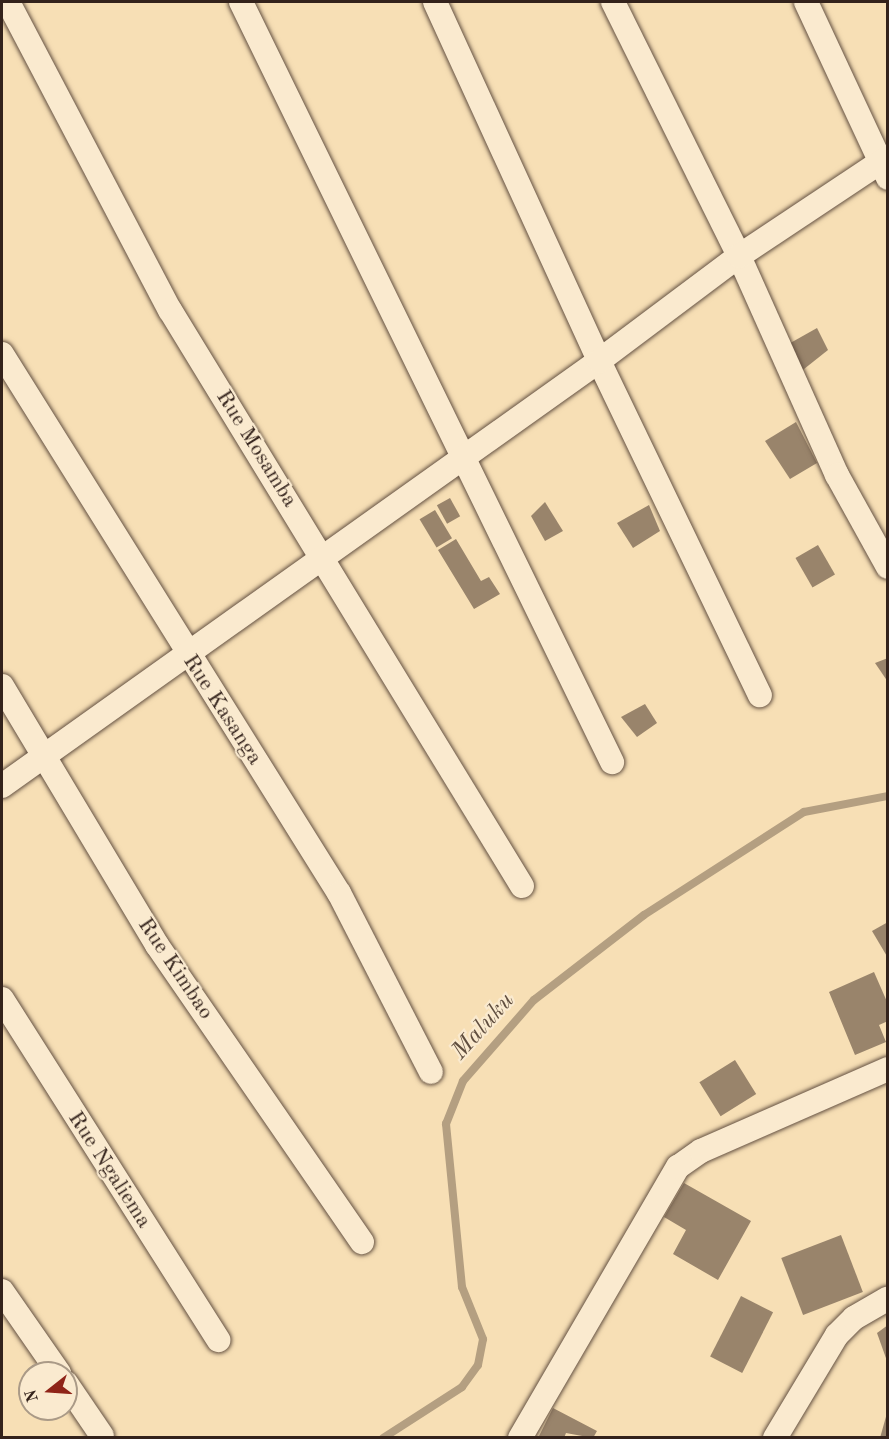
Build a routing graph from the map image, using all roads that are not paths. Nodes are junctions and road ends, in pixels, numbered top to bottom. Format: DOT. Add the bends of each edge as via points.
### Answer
graph roads {
  1 [pos="8,2"];
  2 [pos="242,2"];
  3 [pos="435,2"];
  4 [pos="613,2"];
  5 [pos="806,2"];
  6 [pos="885,166"];
  7 [pos="739,256"];
  8 [pos="2,354"];
  9 [pos="599,361"];
  10 [pos="466,457"];
  11 [pos="324,558"];
  12 [pos="888,567"];
  13 [pos="186,655"];
  14 [pos="2,686"];
  15 [pos="760,695"];
  16 [pos="45,756"];
  17 [pos="612,762"];
  18 [pos="2,786"];
  19 [pos="522,886"];
  20 [pos="2,999"];
  21 [pos="888,1069"];
  22 [pos="431,1072"];
  23 [pos="362,1242"];
  24 [pos="2,1291"];
  25 [pos="888,1298"];
  26 [pos="218,1340"];
  27 [pos="51,1361"];
  28 [pos="78,1401"];
  29 [pos="102,1436"];
  30 [pos="520,1437"];
  31 [pos="775,1437"];
  1 -- 11 [label="street, Rue Mosamba" via="170,310"];
  2 -- 10 [label="street"];
  3 -- 9 [label="street"];
  4 -- 7 [label="street"];
  5 -- 6 [label="street"];
  6 -- 7 [label="street"];
  7 -- 9 [label="street"];
  7 -- 12 [label="street" via="837,475"];
  8 -- 13 [label="street, Rue Kasanga"];
  9 -- 10 [label="street"];
  9 -- 15 [label="street"];
  10 -- 11 [label="street"];
  10 -- 17 [label="street"];
  11 -- 13 [label="street"];
  11 -- 19 [label="street, Rue Mosamba"];
  13 -- 16 [label="street"];
  13 -- 22 [label="street, Rue Kasanga" via="339,893"];
  14 -- 16 [label="street, Rue Kimbao"];
  16 -- 18 [label="street"];
  16 -- 23 [label="street, Rue Kimbao" via="157,945"];
  20 -- 26 [label="street, Rue Ngaliema"];
  21 -- 30 [label="street" via="702,1151 678,1167"];
  24 -- 27 [label="street"];
  25 -- 31 [label="street" via="854,1318 837,1335"];
  28 -- 29 [label="street"];
}
